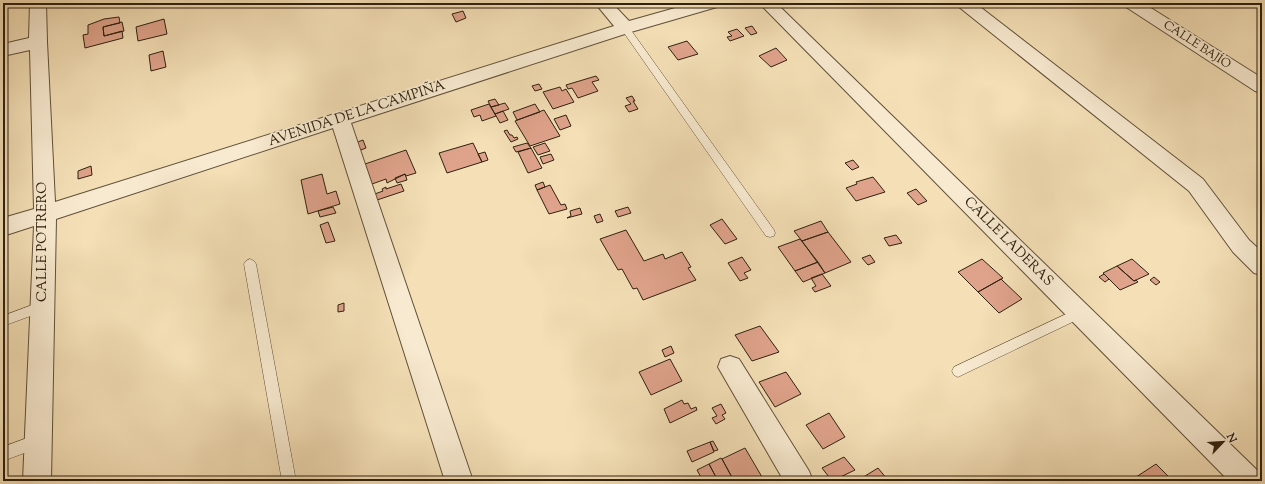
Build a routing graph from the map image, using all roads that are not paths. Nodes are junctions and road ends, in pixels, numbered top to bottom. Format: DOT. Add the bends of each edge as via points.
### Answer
graph roads {
  1 [pos="38,3"];
  2 [pos="603,3"];
  3 [pos="711,3"];
  4 [pos="767,3"];
  5 [pos="965,3"];
  6 [pos="1132,3"];
  7 [pos="625,28"];
  8 [pos="38,42"];
  9 [pos="3,50"];
  10 [pos="1262,87"];
  11 [pos="340,119"];
  12 [pos="45,214"];
  13 [pos="3,227"];
  14 [pos="770,233"];
  15 [pos="250,264"];
  16 [pos="1262,266"];
  17 [pos="42,306"];
  18 [pos="1079,313"];
  19 [pos="3,321"];
  20 [pos="730,367"];
  21 [pos="958,371"];
  22 [pos="38,440"];
  23 [pos="3,454"];
  24 [pos="37,481"];
  25 [pos="289,481"];
  26 [pos="459,481"];
  27 [pos="799,481"];
  28 [pos="1248,481"];
  1 -- 8 [label="street, CALLE POTRERO"];
  2 -- 7 [label="street"];
  3 -- 7 [label="street, AVENIDA DE LA CAMPIÑA"];
  4 -- 18 [label="street, CALLE LADERAS"];
  5 -- 16 [label="street" via="1196,185 1241,246"];
  6 -- 10 [label="street, CALLE BAJÍO"];
  7 -- 11 [label="street, AVENIDA DE LA CAMPIÑA"];
  7 -- 14 [label="lane"];
  8 -- 9 [label="street"];
  8 -- 12 [label="street, CALLE POTRERO"];
  11 -- 12 [label="street, AVENIDA DE LA CAMPIÑA"];
  11 -- 26 [label="street"];
  12 -- 13 [label="street, AVENIDA DE LA CAMPIÑA"];
  12 -- 17 [label="street, CALLE POTRERO"];
  15 -- 25 [label="lane"];
  17 -- 19 [label="lane"];
  17 -- 22 [label="street, CALLE POTRERO"];
  18 -- 21 [label="lane"];
  18 -- 28 [label="street, CALLE LADERAS"];
  20 -- 27 [label="street"];
  22 -- 23 [label="lane"];
  22 -- 24 [label="street, CALLE POTRERO"];
}
